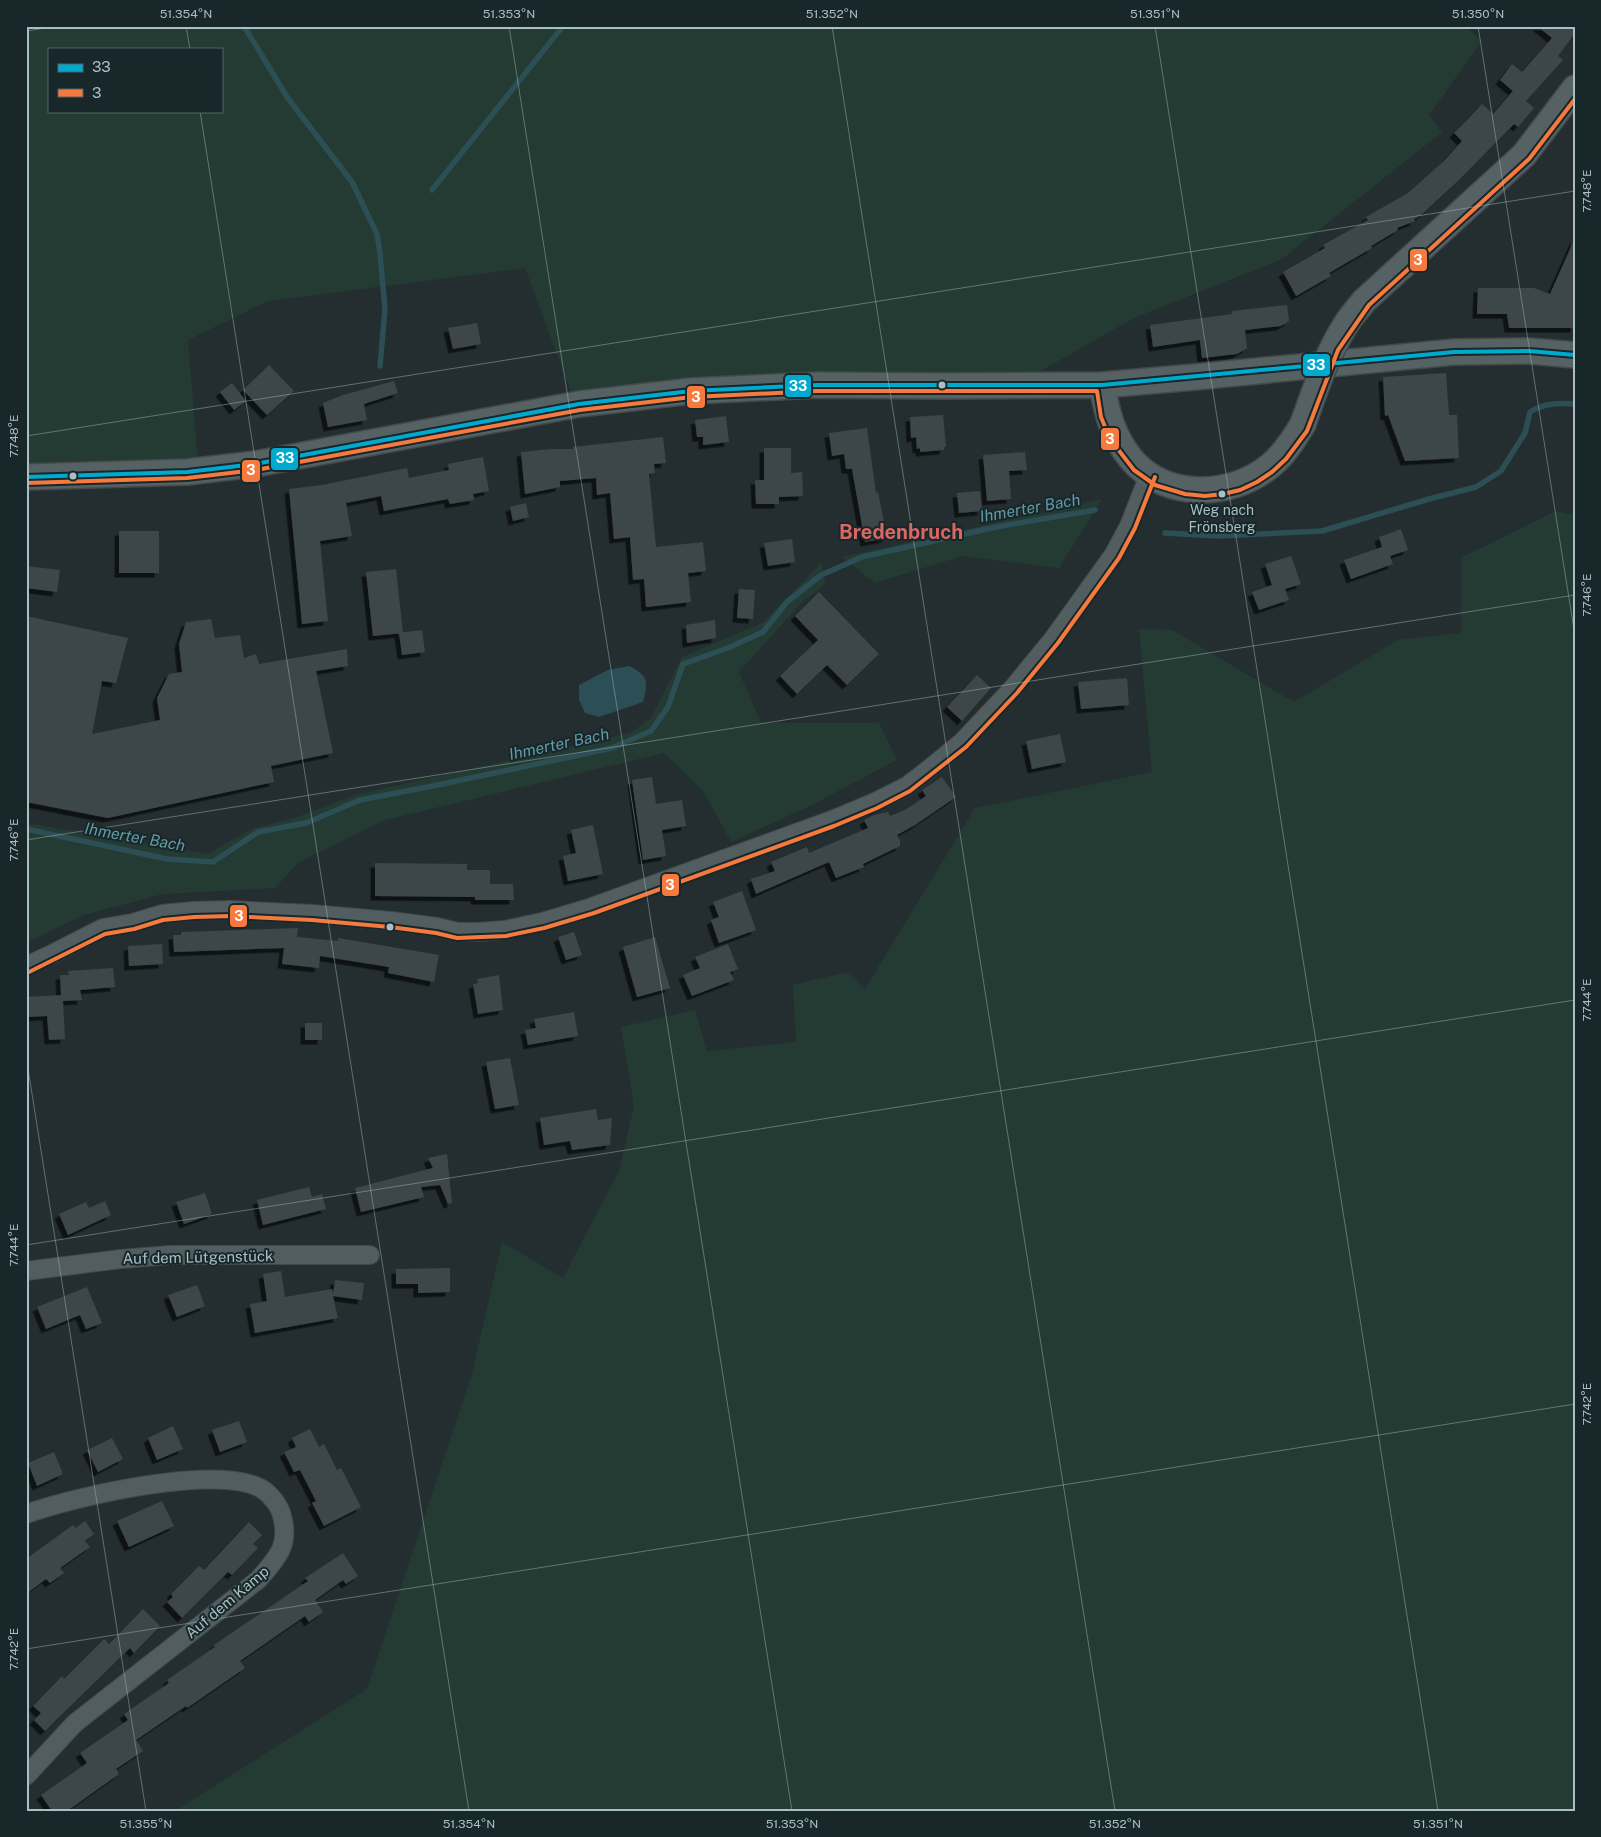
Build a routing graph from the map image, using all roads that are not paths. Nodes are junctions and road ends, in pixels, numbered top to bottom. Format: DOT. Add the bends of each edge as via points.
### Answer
graph roads {
  1 [pos="1575,88"];
  2 [pos="1575,355"];
  3 [pos="1102,385"];
  4 [pos="1149,475"];
  5 [pos="26,477"];
  6 [pos="26,966"];
  7 [pos="370,1254"];
  8 [pos="26,1271"];
  9 [pos="26,1514"];
  10 [pos="26,1776"];
  1 -- 4 [label="main road, bridge" via="1524,155 1364,301 1345,325 1330,353 1303,424 1271,466 1238,485 1198,491 1165,484"];
  2 -- 3 [label="main road" via="1454,352"];
  3 -- 4 [label="main road" via="1108,417 1119,441"];
  3 -- 5 [label="main road" via="817,385 691,390 579,404 255,464 187,472"];
  4 -- 6 [label="street" via="1114,554 1053,639 1012,689 962,742 907,786 875,802 592,907 505,930 458,932 391,921 312,914 194,911 162,914 104,928"];
  7 -- 8 [label="street, Auf dem Lütgenstück" via="170,1255"];
  9 -- 10 [label="street, Auf dem Kamp" via="64,1502 129,1489 193,1479 217,1479 262,1489 281,1511 285,1539 282,1550 259,1580 75,1723"];
}
